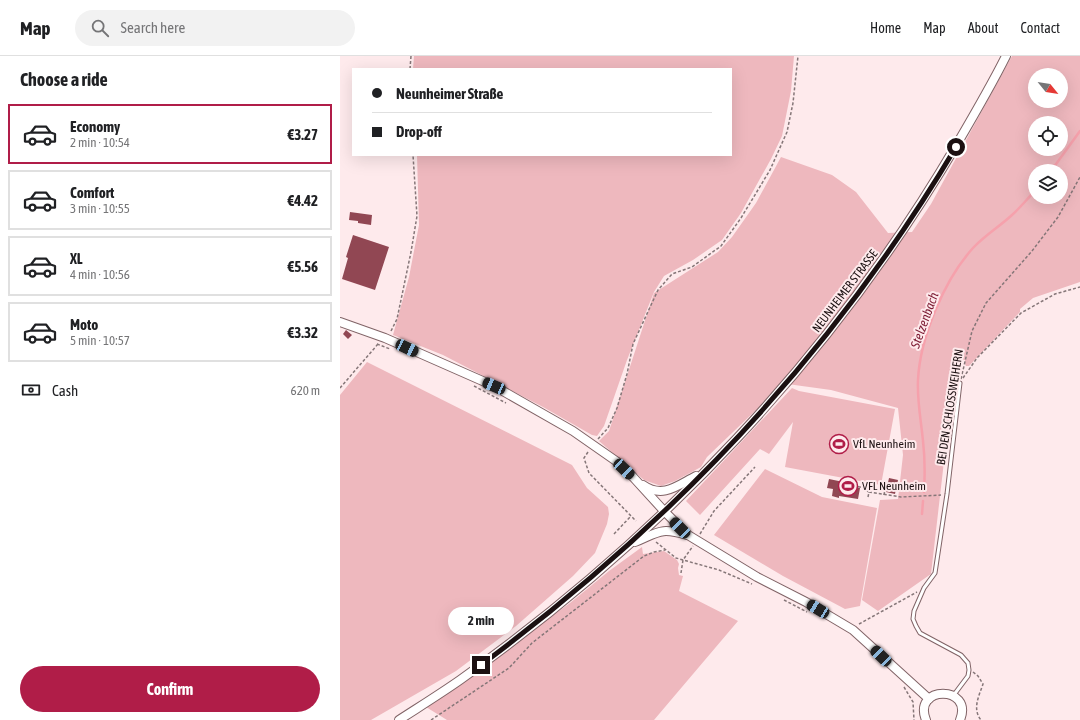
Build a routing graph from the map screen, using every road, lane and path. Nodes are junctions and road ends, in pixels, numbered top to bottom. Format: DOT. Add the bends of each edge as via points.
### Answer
graph roads {
  1 [pos="411,56"];
  2 [pos="798,56"];
  3 [pos="1006,56"];
  4 [pos="410,68"];
  5 [pos="413,156"];
  6 [pos="1080,177"];
  7 [pos="1080,287"];
  8 [pos="340,322"];
  9 [pos="385,338"];
  10 [pos="390,349"];
  11 [pos="960,383"];
  12 [pos="471,385"];
  13 [pos="340,388"];
  14 [pos="510,404"];
  15 [pos="594,444"];
  16 [pos="584,448"];
  17 [pos="755,467"];
  18 [pos="704,472"];
  19 [pos="633,477"];
  20 [pos="888,483"];
  21 [pos="853,486"];
  22 [pos="869,492"];
  23 [pos="947,494"];
  24 [pos="884,495"];
  25 [pos="868,497"];
  26 [pos="664,512"];
  27 [pos="631,516"];
  28 [pos="636,521"];
  29 [pos="614,534"];
  30 [pos="688,535"];
  31 [pos="654,541"];
  32 [pos="696,541"];
  33 [pos="629,544"];
  34 [pos="665,550"];
  35 [pos="683,560"];
  36 [pos="681,573"];
  37 [pos="752,584"];
  38 [pos="924,588"];
  39 [pos="778,597"];
  40 [pos="812,615"];
  41 [pos="853,630"];
  42 [pos="969,670"];
  43 [pos="954,696"];
  44 [pos="929,699"];
  45 [pos="913,710"];
  46 [pos="399,720"];
  47 [pos="431,720"];
  48 [pos="914,720"];
  49 [pos="926,720"];
  50 [pos="960,720"];
  51 [pos="981,720"];
  1 -- 4 [label="path"];
  2 -- 15 [label="path" via="787,132 770,170 721,246 692,268 672,274 658,290 633,344 627,374 608,428"];
  3 -- 18 [label="street, NEUNHEIMER STRASSE" via="924,199 854,300 761,413"];
  5 -- 9 [label="path" via="417,216 397,319"];
  6 -- 11 [label="path, BEI DEN SCHLOSSWEIHERN" via="1058,217 1041,240 986,303 972,331"];
  7 -- 11 [label="path" via="1056,294 1021,314 977,358"];
  8 -- 9 [label="street"];
  9 -- 15 [label="street" via="494,386 574,430"];
  10 -- 13 [label="path" via="377,344"];
  11 -- 23 [label="lane, BEI DEN SCHLOSSWEIHERN"];
  12 -- 14 [label="path"];
  15 -- 19 [label="street"];
  16 -- 27 [label="path" via="589,451 584,458 589,473"];
  17 -- 32 [label="path" via="714,511"];
  18 -- 19 [label="street" via="668,490 650,489"];
  18 -- 26 [label="street, NEUNHEIMER STRASSE"];
  19 -- 26 [label="street"];
  20 -- 24 [label="path"];
  21 -- 22 [label="path"];
  22 -- 24 [label="path"];
  22 -- 25 [label="path"];
  23 -- 24 [label="path" via="901,497"];
  23 -- 38 [label="lane, BEI DEN SCHLOSSWEIHERN" via="935,573"];
  26 -- 30 [label="street"];
  26 -- 33 [label="street, NEUNHEIMER STRASSE"];
  27 -- 28 [label="path"];
  27 -- 29 [label="path"];
  30 -- 32 [label="street"];
  30 -- 33 [label="street" via="672,530 658,531"];
  31 -- 34 [label="path"];
  32 -- 35 [label="path"];
  32 -- 41 [label="street"];
  33 -- 46 [label="street" via="504,648 458,682"];
  34 -- 35 [label="path"];
  34 -- 47 [label="path" via="644,556 532,643 509,668"];
  35 -- 36 [label="path"];
  35 -- 37 [label="path" via="719,570"];
  38 -- 41 [label="path" via="857,624"];
  38 -- 42 [label="lane, BEI DEN SCHLOSSWEIHERN" via="914,611 913,619 916,626 920,633 961,655 968,663"];
  39 -- 40 [label="path"];
  41 -- 44 [label="street"];
  42 -- 43 [label="lane" via="968,676"];
  42 -- 51 [label="path" via="978,676 983,684 976,710"];
  43 -- 44 [label="street" via="941,693"];
  43 -- 50 [label="street" via="961,706"];
  44 -- 49 [label="street" via="924,708"];
  45 -- 48 [label="path"];
}
